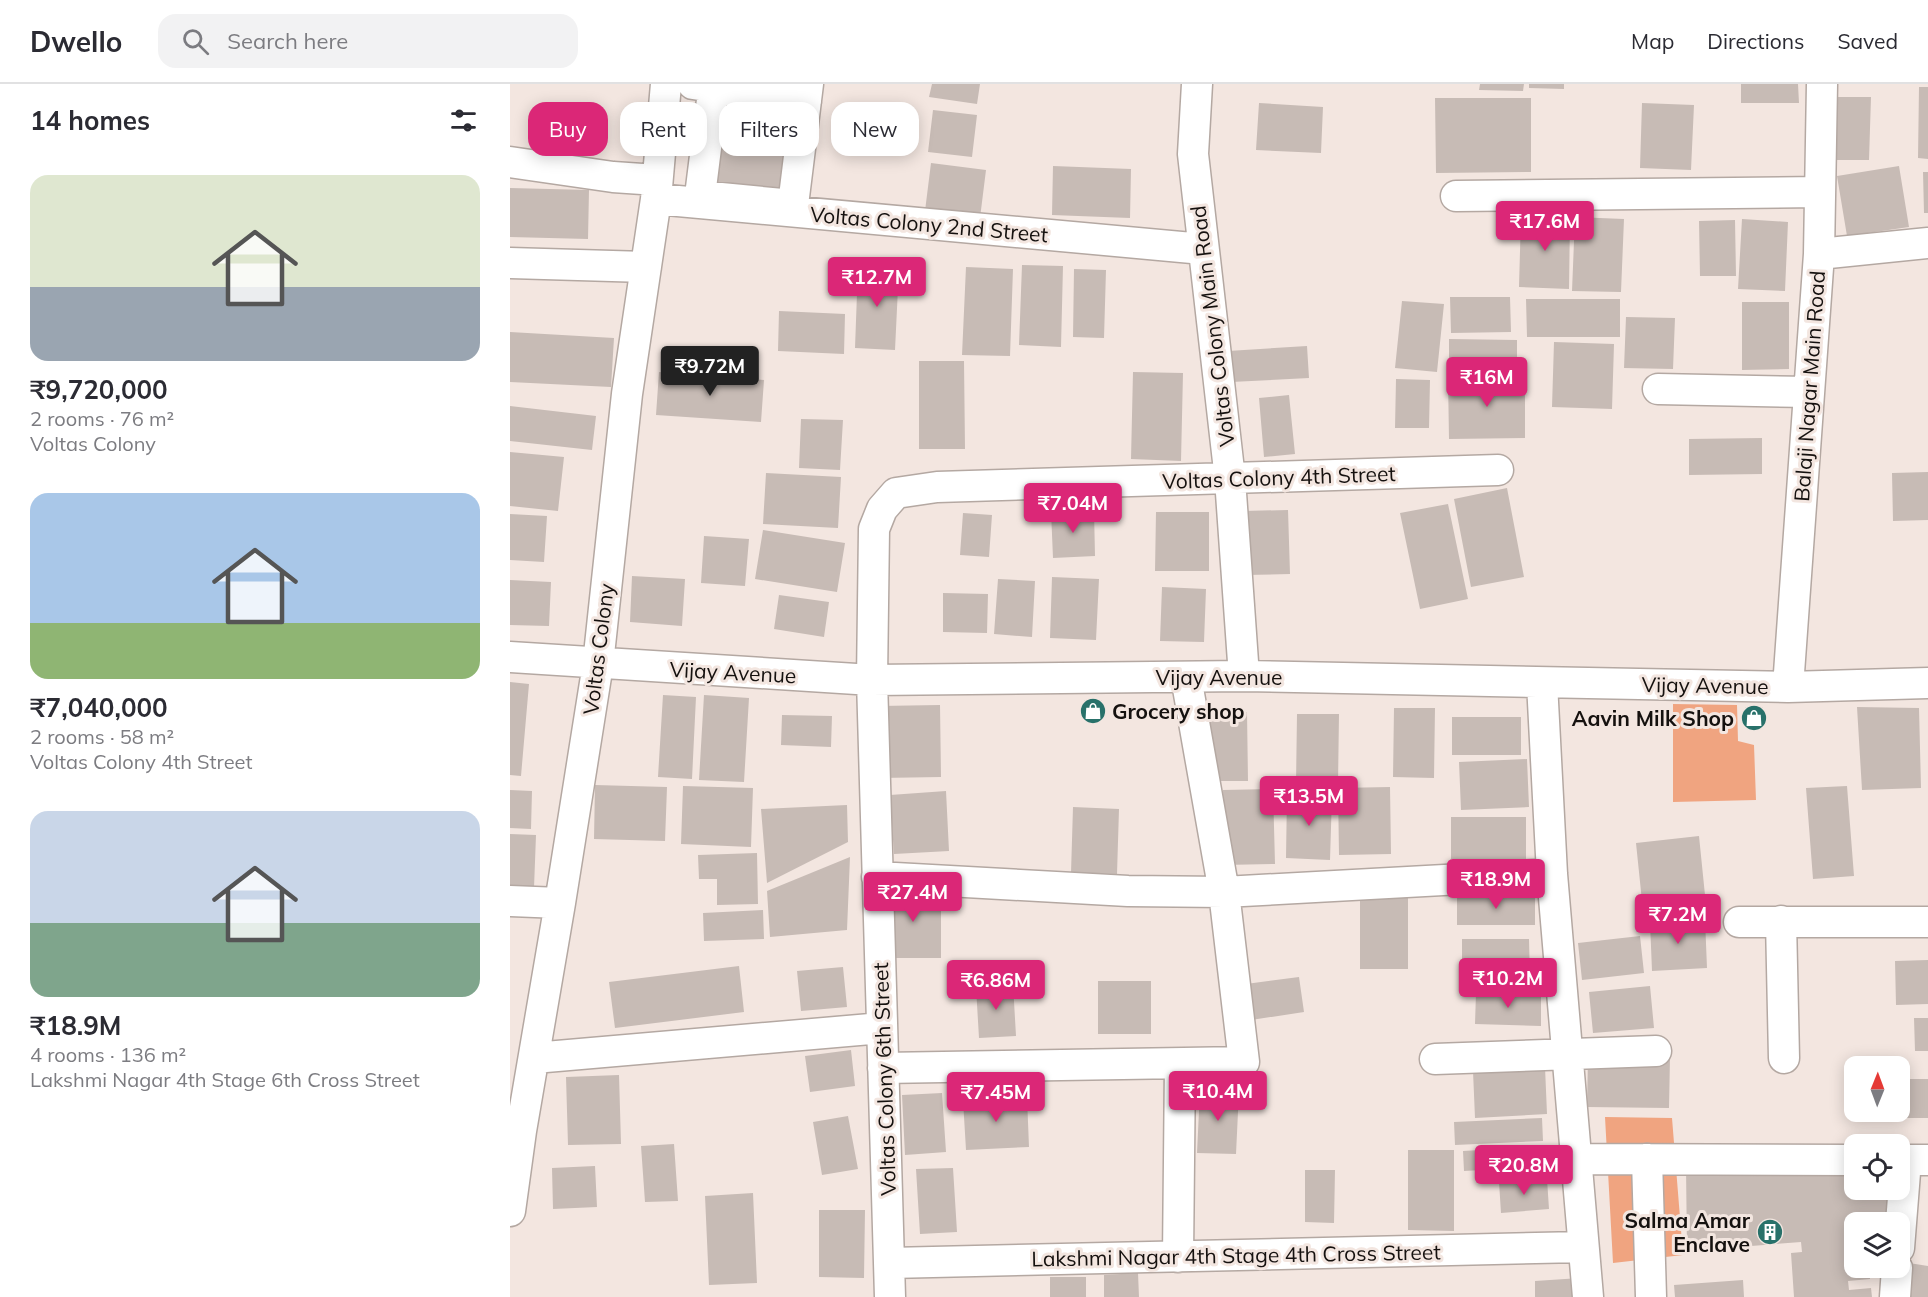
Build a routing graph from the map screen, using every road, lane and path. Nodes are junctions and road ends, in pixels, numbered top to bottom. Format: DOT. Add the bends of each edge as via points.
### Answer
graph roads {
  1 [pos="666,84"];
  2 [pos="1197,84"];
  3 [pos="1822,84"];
  4 [pos="707,85"];
  5 [pos="807,92"];
  6 [pos="510,162"];
  7 [pos="656,190"];
  8 [pos="1820,192"];
  9 [pos="1456,196"];
  10 [pos="1928,243"];
  11 [pos="1203,249"];
  12 [pos="1819,254"];
  13 [pos="510,262"];
  14 [pos="646,267"];
  15 [pos="1659,389"];
  16 [pos="1809,392"];
  17 [pos="1498,470"];
  18 [pos="1230,479"];
  19 [pos="510,657"];
  20 [pos="598,664"];
  21 [pos="1244,676"];
  22 [pos="1186,677"];
  23 [pos="872,680"];
  24 [pos="1542,683"];
  25 [pos="1928,683"];
  26 [pos="1788,687"];
  27 [pos="1552,874"];
  28 [pos="877,877"];
  29 [pos="1224,892"];
  30 [pos="510,901"];
  31 [pos="560,903"];
  32 [pos="1782,921"];
  33 [pos="1739,922"];
  34 [pos="1928,922"];
  35 [pos="882,1028"];
  36 [pos="1656,1051"];
  37 [pos="1567,1054"];
  38 [pos="534,1058"];
  39 [pos="1784,1058"];
  40 [pos="1435,1059"];
  41 [pos="1180,1064"];
  42 [pos="883,1068"];
  43 [pos="515,1131"];
  44 [pos="1575,1159"];
  45 [pos="1647,1159"];
  46 [pos="1844,1160"];
  47 [pos="1911,1160"];
  48 [pos="510,1211"];
  49 [pos="1904,1212"];
  50 [pos="1582,1247"];
  51 [pos="1178,1257"];
  52 [pos="890,1263"];
  53 [pos="1897,1278"];
  54 [pos="890,1297"];
  55 [pos="1588,1297"];
  56 [pos="1651,1297"];
  57 [pos="1895,1297"];
  1 -- 7 [label="street, Voltas Colony"];
  2 -- 11 [label="street, Voltas Colony Main Road" via="1192,154"];
  3 -- 8 [label="street, Balaji Nagar Main Road"];
  4 -- 5 [label="street"];
  4 -- 5 [label="street" via="699,196 793,205"];
  6 -- 7 [label="street, Voltas Colony 2nd Street" via="613,177"];
  7 -- 11 [label="street, Voltas Colony 2nd Street"];
  7 -- 14 [label="street, Voltas Colony"];
  8 -- 9 [label="street"];
  8 -- 12 [label="street, Balaji Nagar Main Road"];
  10 -- 12 [label="street"];
  11 -- 18 [label="street, Voltas Colony Main Road"];
  12 -- 16 [label="street, Balaji Nagar Main Road"];
  13 -- 14 [label="street"];
  14 -- 20 [label="street, Voltas Colony" via="627,394"];
  15 -- 16 [label="street"];
  16 -- 26 [label="street, Balaji Nagar Main Road"];
  17 -- 18 [label="street, Voltas Colony 4th Street"];
  18 -- 21 [label="street, Voltas Colony Main Road"];
  18 -- 23 [label="street, Voltas Colony 4th Street" via="937,487 896,493 882,509 874,529"];
  19 -- 20 [label="street, Vijay Avenue"];
  20 -- 23 [label="street, Vijay Avenue"];
  20 -- 31 [label="street, Voltas Colony"];
  21 -- 22 [label="street, Vijay Avenue"];
  21 -- 24 [label="street, Vijay Avenue"];
  22 -- 23 [label="street, Vijay Avenue"];
  22 -- 29 [label="street"];
  23 -- 28 [label="street, Voltas Colony 6th Street"];
  24 -- 26 [label="street, Vijay Avenue"];
  24 -- 27 [label="street"];
  25 -- 26 [label="street, Vijay Avenue"];
  27 -- 29 [label="street"];
  27 -- 37 [label="street"];
  28 -- 29 [label="street" via="1128,891"];
  28 -- 35 [label="street, Voltas Colony 6th Street"];
  29 -- 41 [label="street" via="1244,1062"];
  30 -- 31 [label="street"];
  31 -- 38 [label="street, Voltas Colony"];
  32 -- 33 [label="street"];
  32 -- 34 [label="street"];
  32 -- 39 [label="street"];
  35 -- 38 [label="street"];
  35 -- 42 [label="street, Voltas Colony 6th Street"];
  36 -- 37 [label="street"];
  37 -- 40 [label="street"];
  37 -- 44 [label="street"];
  38 -- 43 [label="street, Voltas Colony"];
  41 -- 42 [label="street"];
  41 -- 51 [label="street"];
  42 -- 52 [label="street, Voltas Colony 6th Street"];
  43 -- 48 [label="street, Voltas Colony"];
  44 -- 45 [label="street"];
  44 -- 50 [label="street"];
  45 -- 46 [label="street"];
  45 -- 56 [label="street"];
  47 -- 49 [label="street"];
  50 -- 51 [label="street, Lakshmi Nagar 4th Stage 4th Cross Street"];
  50 -- 55 [label="street"];
  51 -- 52 [label="street, Lakshmi Nagar 4th Stage 4th Cross Street"];
  52 -- 54 [label="street, Voltas Colony 6th Street"];
  53 -- 57 [label="street"];
}
